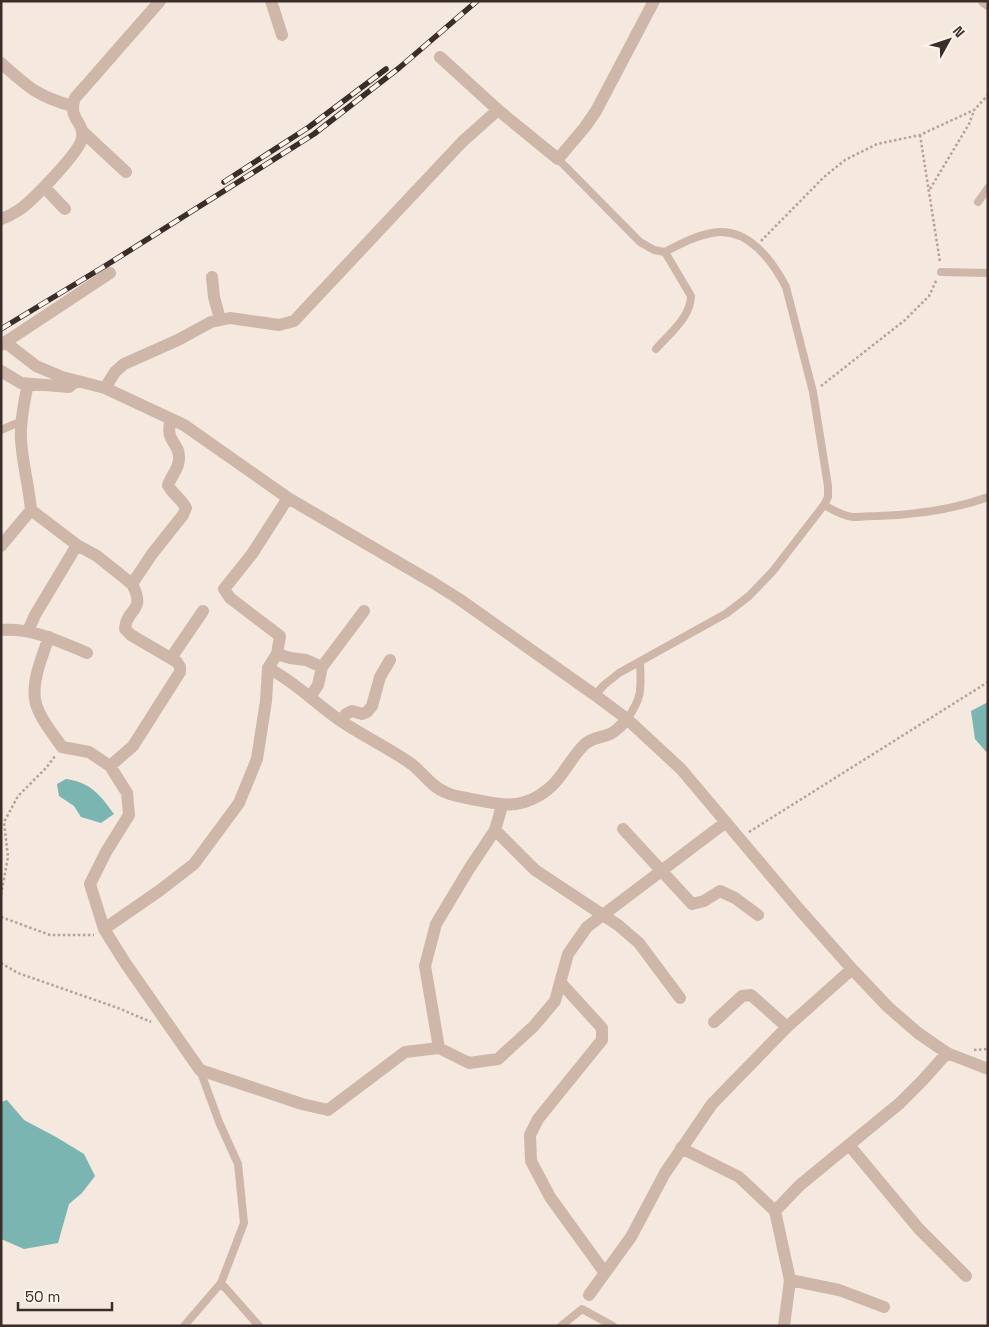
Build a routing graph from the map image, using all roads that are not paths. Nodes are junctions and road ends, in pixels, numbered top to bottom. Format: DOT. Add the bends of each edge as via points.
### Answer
graph roads {
  1 [pos="160,1"];
  2 [pos="271,1"];
  3 [pos="654,1"];
  4 [pos="984,1"];
  5 [pos="988,4"];
  6 [pos="282,34"];
  7 [pos="440,57"];
  8 [pos="1,63"];
  9 [pos="72,106"];
  10 [pos="498,110"];
  11 [pos="83,132"];
  12 [pos="558,160"];
  13 [pos="126,172"];
  14 [pos="44,187"];
  15 [pos="988,188"];
  16 [pos="978,202"];
  17 [pos="65,209"];
  18 [pos="1,219"];
  19 [pos="665,252"];
  20 [pos="941,272"];
  21 [pos="110,273"];
  22 [pos="988,273"];
  23 [pos="212,277"];
  24 [pos="220,319"];
  25 [pos="3,344"];
  26 [pos="656,349"];
  27 [pos="1,371"];
  28 [pos="76,381"];
  29 [pos="28,384"];
  30 [pos="105,388"];
  31 [pos="171,419"];
  32 [pos="22,421"];
  33 [pos="1,430"];
  34 [pos="988,497"];
  35 [pos="288,498"];
  36 [pos="824,505"];
  37 [pos="31,510"];
  38 [pos="77,545"];
  39 [pos="1,546"];
  40 [pos="132,584"];
  41 [pos="203,611"];
  42 [pos="364,611"];
  43 [pos="1,630"];
  44 [pos="28,631"];
  45 [pos="49,637"];
  46 [pos="87,653"];
  47 [pos="277,654"];
  48 [pos="171,658"];
  49 [pos="390,660"];
  50 [pos="640,662"];
  51 [pos="322,667"];
  52 [pos="268,668"];
  53 [pos="595,695"];
  54 [pos="310,697"];
  55 [pos="627,720"];
  56 [pos="341,721"];
  57 [pos="110,766"];
  58 [pos="502,806"];
  59 [pos="726,822"];
  60 [pos="623,829"];
  61 [pos="495,830"];
  62 [pos="660,871"];
  63 [pos="603,915"];
  64 [pos="758,915"];
  65 [pos="104,929"];
  66 [pos="852,969"];
  67 [pos="560,983"];
  68 [pos="680,998"];
  69 [pos="714,1022"];
  70 [pos="787,1027"];
  71 [pos="439,1048"];
  72 [pos="947,1053"];
  73 [pos="988,1069"];
  74 [pos="200,1070"];
  75 [pos="849,1145"];
  76 [pos="681,1148"];
  77 [pos="775,1211"];
  78 [pos="605,1274"];
  79 [pos="966,1276"];
  80 [pos="790,1280"];
  81 [pos="221,1283"];
  82 [pos="590,1295"];
  83 [pos="884,1308"];
  84 [pos="184,1326"];
  85 [pos="258,1326"];
  86 [pos="561,1326"];
  87 [pos="613,1326"];
  88 [pos="784,1326"];
  1 -- 9 [label="street" via="75,98"];
  2 -- 6 [label="street"];
  3 -- 12 [label="street" via="596,111"];
  4 -- 5 [label="street"];
  7 -- 10 [label="street"];
  8 -- 9 [label="street" via="28,88"];
  9 -- 11 [label="street"];
  10 -- 12 [label="street"];
  10 -- 24 [label="street" via="463,141 294,321 279,325"];
  11 -- 13 [label="street"];
  11 -- 14 [label="street" via="78,148"];
  12 -- 19 [label="lane" via="640,242"];
  14 -- 17 [label="street"];
  14 -- 18 [label="street" via="18,210"];
  15 -- 16 [label="lane"];
  19 -- 26 [label="lane" via="692,296 684,318"];
  19 -- 36 [label="lane" via="688,240 714,233 737,236 756,246 778,272 786,287 813,392 828,486"];
  20 -- 22 [label="lane"];
  21 -- 25 [label="street"];
  23 -- 24 [label="street"];
  24 -- 30 [label="street" via="124,364 114,372"];
  25 -- 28 [label="street" via="36,366"];
  27 -- 29 [label="street" via="20,383"];
  28 -- 29 [label="street" via="69,387"];
  28 -- 30 [label="street"];
  29 -- 32 [label="street"];
  30 -- 31 [label="street"];
  31 -- 35 [label="street"];
  31 -- 40 [label="street" via="168,429 179,452 179,460 168,484 186,508"];
  32 -- 33 [label="lane"];
  32 -- 37 [label="street" via="21,440"];
  34 -- 36 [label="lane" via="931,512 889,516 840,514"];
  35 -- 47 [label="street" via="252,554 224,588 230,598 280,636"];
  35 -- 53 [label="street" via="432,582"];
  36 -- 50 [label="lane" via="773,571 749,596 726,613"];
  37 -- 38 [label="street"];
  37 -- 39 [label="street"];
  38 -- 40 [label="street" via="97,556"];
  38 -- 44 [label="street"];
  40 -- 48 [label="street" via="138,603 125,629"];
  41 -- 48 [label="street"];
  42 -- 51 [label="street"];
  43 -- 44 [label="street"];
  44 -- 45 [label="street"];
  45 -- 46 [label="street"];
  45 -- 57 [label="street" via="37,671 35,699 46,725 62,747 89,752"];
  47 -- 51 [label="street"];
  47 -- 52 [label="street"];
  48 -- 57 [label="street" via="177,662 180,672 132,746"];
  49 -- 56 [label="street" via="380,676 372,706 362,714 352,711"];
  50 -- 53 [label="lane" via="619,673"];
  50 -- 55 [label="lane" via="639,700"];
  51 -- 54 [label="street" via="318,685"];
  52 -- 54 [label="street"];
  52 -- 65 [label="street" via="257,759 239,803 194,864"];
  53 -- 55 [label="street"];
  54 -- 56 [label="street"];
  55 -- 58 [label="street" via="614,732 587,743 574,755 553,786 540,795 524,803"];
  55 -- 59 [label="street" via="681,769"];
  56 -- 58 [label="street" via="399,755 445,792"];
  57 -- 65 [label="street" via="127,793 129,815 90,884"];
  58 -- 61 [label="street"];
  59 -- 62 [label="street"];
  59 -- 66 [label="street"];
  60 -- 62 [label="street"];
  61 -- 63 [label="street" via="535,870"];
  61 -- 71 [label="street" via="436,924 425,966"];
  62 -- 63 [label="street"];
  62 -- 64 [label="street" via="692,904 720,891"];
  63 -- 67 [label="street" via="588,927 568,954"];
  63 -- 68 [label="street" via="639,943"];
  65 -- 74 [label="street"];
  66 -- 70 [label="street"];
  66 -- 72 [label="street" via="888,1007"];
  67 -- 71 [label="street" via="550,1007 498,1059 469,1063"];
  67 -- 78 [label="street" via="602,1028 602,1040 538,1118 530,1136 531,1161 550,1197"];
  69 -- 70 [label="street" via="742,996 750,995"];
  70 -- 76 [label="street" via="712,1104"];
  71 -- 74 [label="street" via="405,1052 328,1110"];
  72 -- 73 [label="street"];
  72 -- 75 [label="street" via="900,1103"];
  74 -- 81 [label="lane" via="238,1164 244,1223"];
  75 -- 77 [label="street" via="800,1185"];
  75 -- 79 [label="street" via="918,1229"];
  76 -- 77 [label="street" via="739,1177"];
  76 -- 78 [label="street" via="631,1237"];
  77 -- 80 [label="street"];
  78 -- 82 [label="street"];
  80 -- 83 [label="street" via="839,1290"];
  80 -- 88 [label="street"];
  81 -- 84 [label="lane"];
  81 -- 85 [label="lane"];
  86 -- 87 [label="lane" via="582,1309"];
}
